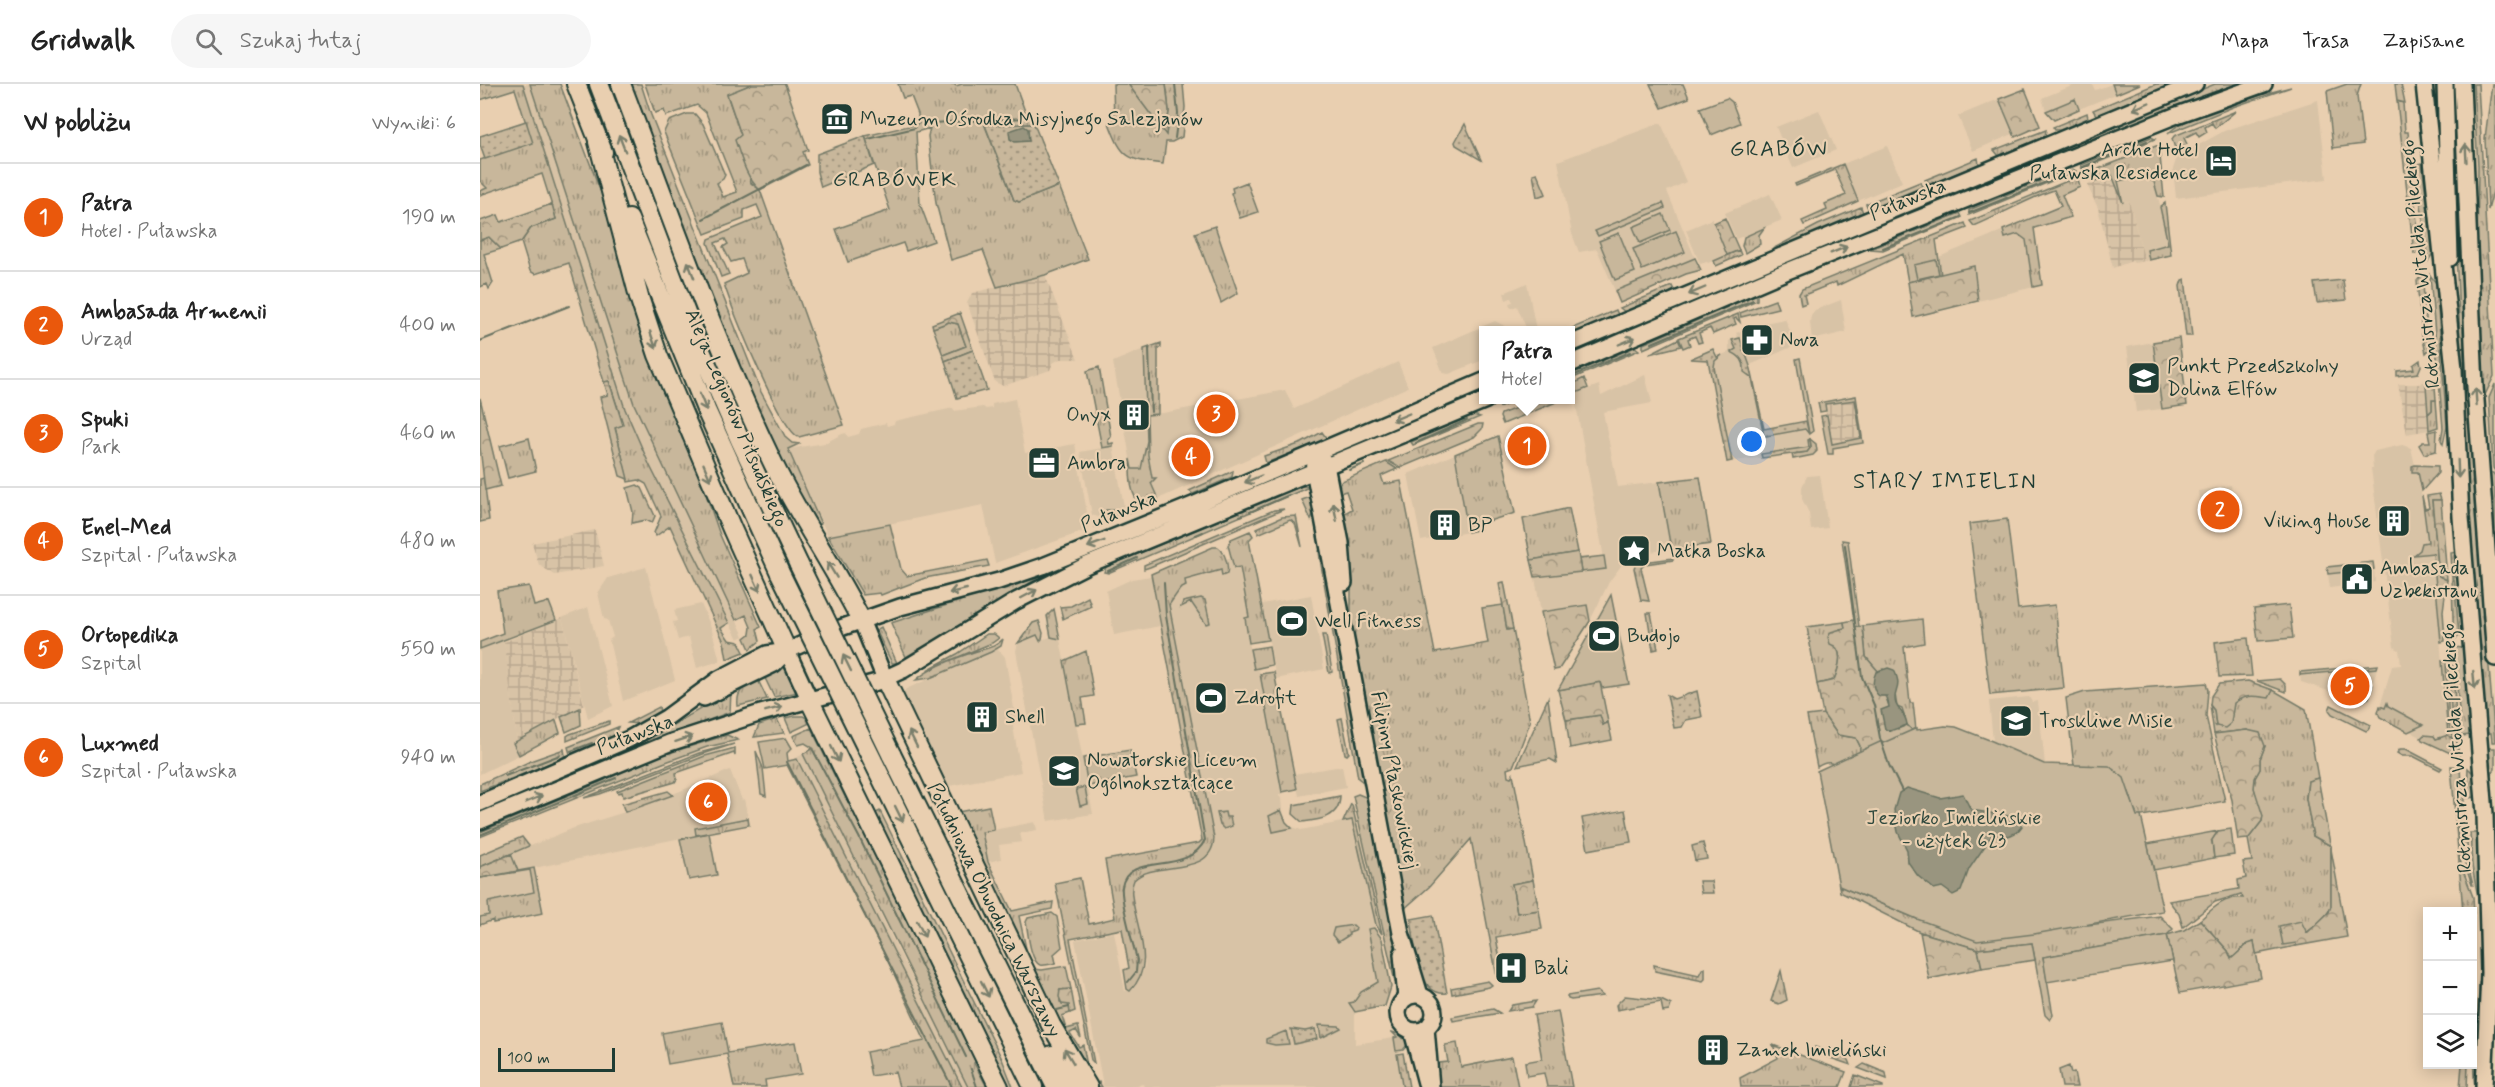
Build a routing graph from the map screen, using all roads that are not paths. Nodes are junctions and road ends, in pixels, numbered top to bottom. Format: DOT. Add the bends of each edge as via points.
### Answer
graph roads {
  1 [pos="576,84"];
  2 [pos="599,84"];
  3 [pos="621,84"];
  4 [pos="2195,84"];
  5 [pos="2264,84"];
  6 [pos="2445,84"];
  7 [pos="2462,84"];
  8 [pos="2424,86"];
  9 [pos="598,142"];
  10 [pos="1575,342"];
  11 [pos="1575,362"];
  12 [pos="2454,369"];
  13 [pos="1479,383"];
  14 [pos="1479,402"];
  15 [pos="1319,462"];
  16 [pos="861,620"];
  17 [pos="788,651"];
  18 [pos="2495,658"];
  19 [pos="885,679"];
  20 [pos="810,701"];
  21 [pos="891,754"];
  22 [pos="480,803"];
  23 [pos="480,821"];
  24 [pos="1413,996"];
  25 [pos="1022,1018"];
  26 [pos="1004,1029"];
  27 [pos="1419,1029"];
  28 [pos="999,1087"];
  29 [pos="1022,1087"];
  30 [pos="1033,1087"];
  31 [pos="1056,1087"];
  32 [pos="1071,1087"];
  33 [pos="1088,1087"];
  34 [pos="1429,1087"];
  35 [pos="2484,1087"];
  1 -- 9 [label="highway, Aleja Legionów Piłsudskiego"];
  21 -- 2 [label="highway, Aleja Legionów Piłsudskiego, one-way, bridge" via="740,440 695,336"];
  16 -- 3 [label="highway, one-way" via="757,430"];
  4 -- 10 [label="main road, Puławska, one-way"];
  11 -- 5 [label="main road, Puławska, one-way" via="1785,272"];
  6 -- 12 [label="main road"];
  18 -- 7 [label="main road, Rotmistrza Witolda Pileckiego, one-way" via="2476,398"];
  8 -- 12 [label="main road, Rotmistrza Witolda Pileckiego"];
  9 -- 17 [label="highway, one-way" via="658,355"];
  9 -- 26 [label="highway, Aleja Legionów Piłsudskiego, one-way, bridge" via="707,412 780,573"];
  12 -- 35 [label="main road, Rotmistrza Witolda Pileckiego, one-way" via="2462,538 2485,814 2490,951"];
  13 -- 15 [label="main road, Puławska, one-way"];
  14 -- 15 [label="main road, Puławska"];
  15 -- 16 [label="main road, Puławska, one-way" via="1185,509 1015,576"];
  19 -- 15 [label="main road, Puławska, one-way" via="1074,571"];
  15 -- 24 [label="main road, Filipiny Płaskowickiej" via="1342,559 1345,634"];
  16 -- 17 [label="main road, Puławska"];
  16 -- 19 [label="main road"];
  17 -- 20 [label="main road"];
  17 -- 22 [label="main road, Puławska" via="774,664 629,739"];
  19 -- 20 [label="main road, Puławska"];
  33 -- 19 [label="highway, one-way" via="1051,1024"];
  23 -- 20 [label="main road, Puławska, one-way" via="653,749"];
  20 -- 28 [label="highway, one-way"];
  21 -- 25 [label="highway, Południowa Obwodnica Warszawy"];
  24 -- 27 [label="main road" via="1428,999 1434,1010 1432,1021"];
  24 -- 27 [label="main road" via="1398,1007 1398,1016 1403,1026"];
  25 -- 31 [label="highway, Południowa Obwodnica Warszawy"];
  25 -- 32 [label="highway"];
  26 -- 29 [label="highway"];
  26 -- 30 [label="highway"];
  27 -- 34 [label="main road"];
}
